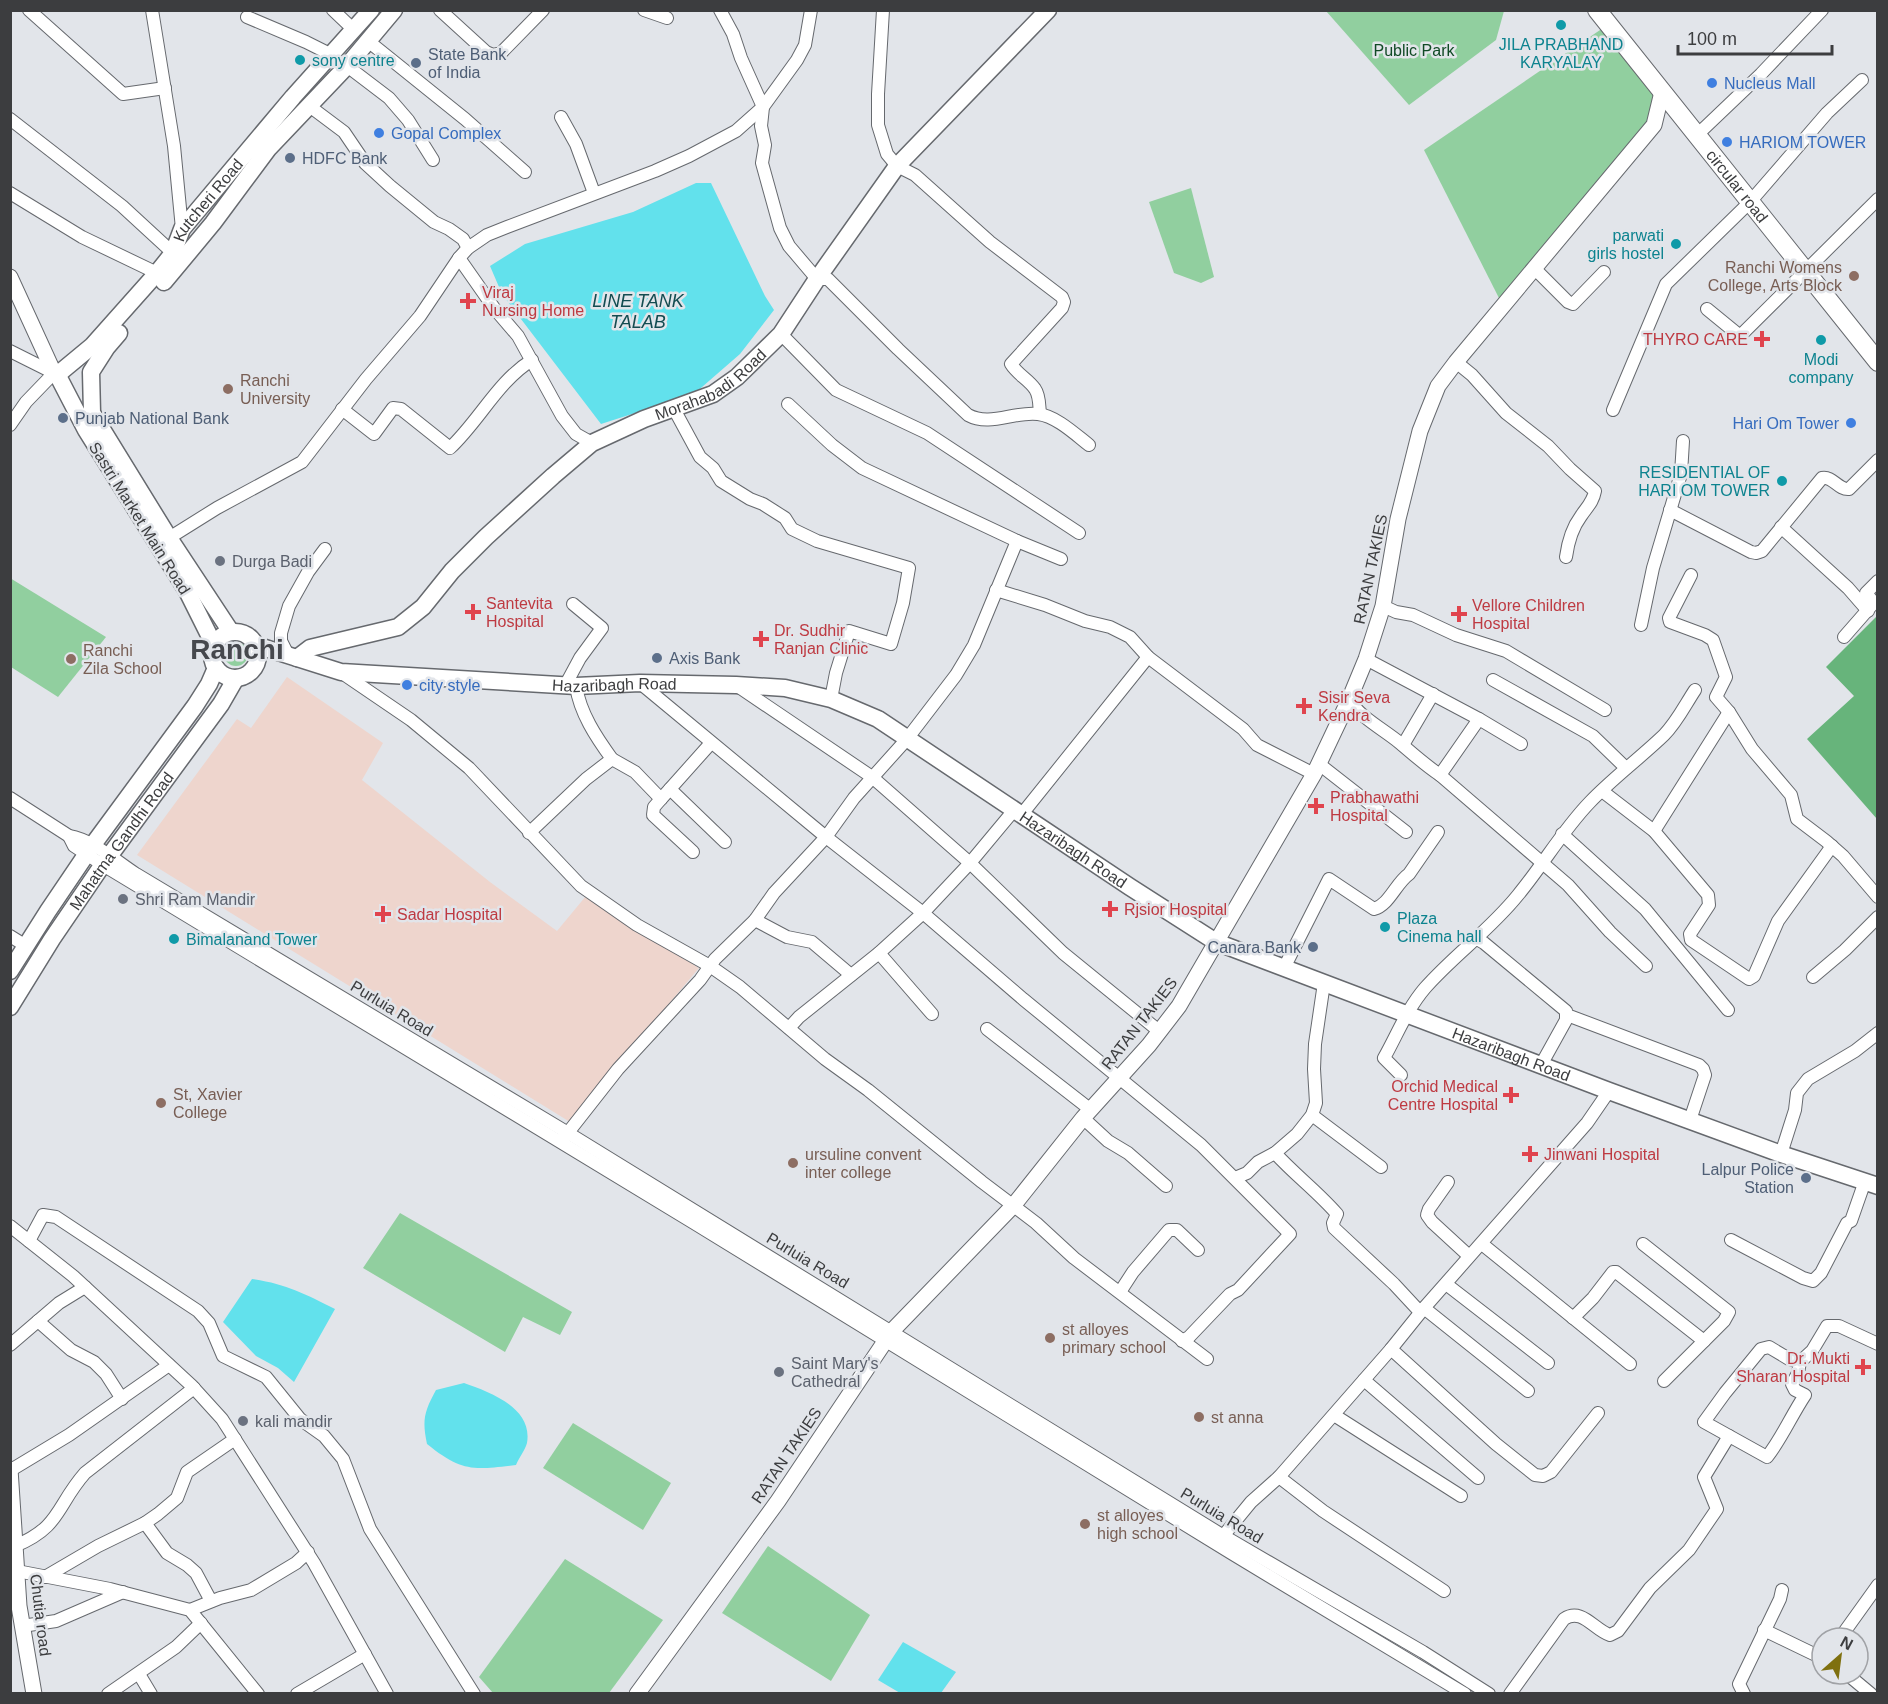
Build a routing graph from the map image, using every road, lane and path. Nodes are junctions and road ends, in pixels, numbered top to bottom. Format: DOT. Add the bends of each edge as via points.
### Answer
graph roads {
  1 [pos="29,10"];
  2 [pos="152,10"];
  3 [pos="333,10"];
  4 [pos="371,10"];
  5 [pos="394,10"];
  6 [pos="440,10"];
  7 [pos="543,10"];
  8 [pos="644,10"];
  9 [pos="720,10"];
  10 [pos="811,10"];
  11 [pos="884,10"];
  12 [pos="1048,10"];
  13 [pos="1597,10"];
  14 [pos="1822,10"];
  15 [pos="247,16"];
  16 [pos="667,18"];
  17 [pos="354,30"];
  18 [pos="368,41"];
  19 [pos="332,56"];
  20 [pos="346,66"];
  21 [pos="1862,80"];
  22 [pos="165,88"];
  23 [pos="1662,92"];
  24 [pos="308,105"];
  25 [pos="763,107"];
  26 [pos="1681,115"];
  27 [pos="561,117"];
  28 [pos="10,119"];
  29 [pos="1654,124"];
  30 [pos="1697,135"];
  31 [pos="433,160"];
  32 [pos="897,166"];
  33 [pos="525,172"];
  34 [pos="10,193"];
  35 [pos="594,193"];
  36 [pos="1878,199"];
  37 [pos="1750,202"];
  38 [pos="182,230"];
  39 [pos="468,248"];
  40 [pos="172,253"];
  41 [pos="459,258"];
  42 [pos="1534,268"];
  43 [pos="1604,272"];
  44 [pos="1806,272"];
  45 [pos="157,273"];
  46 [pos="10,277"];
  47 [pos="817,279"];
  48 [pos="1707,309"];
  49 [pos="781,334"];
  50 [pos="10,351"];
  51 [pos="532,360"];
  52 [pos="1456,362"];
  53 [pos="1878,362"];
  54 [pos="57,374"];
  55 [pos="788,404"];
  56 [pos="342,409"];
  57 [pos="674,409"];
  58 [pos="1613,410"];
  59 [pos="1040,414"];
  60 [pos="10,425"];
  61 [pos="1683,441"];
  62 [pos="592,443"];
  63 [pos="1089,445"];
  64 [pos="1878,460"];
  65 [pos="1670,510"];
  66 [pos="1781,527"];
  67 [pos="1079,533"];
  68 [pos="169,537"];
  69 [pos="1017,541"];
  70 [pos="324,549"];
  71 [pos="1566,557"];
  72 [pos="1061,559"];
  73 [pos="1691,575"];
  74 [pos="1878,581"];
  75 [pos="996,590"];
  76 [pos="573,604"];
  77 [pos="1383,606"];
  78 [pos="1868,611"];
  79 [pos="1641,625"];
  80 [pos="231,632"];
  81 [pos="1844,637"];
  82 [pos="214,645"];
  83 [pos="256,645"];
  84 [pos="289,656"];
  85 [pos="1148,657"];
  86 [pos="1366,659"];
  87 [pos="256,667"];
  88 [pos="216,668"];
  89 [pos="340,672"];
  90 [pos="236,678"];
  91 [pos="1492,680"];
  92 [pos="640,682"];
  93 [pos="571,685"];
  94 [pos="736,685"];
  95 [pos="1695,690"];
  96 [pos="1433,694"];
  97 [pos="831,699"];
  98 [pos="1349,700"];
  99 [pos="1605,710"];
  100 [pos="1729,712"];
  101 [pos="1479,719"];
  102 [pos="907,739"];
  103 [pos="711,743"];
  104 [pos="1521,744"];
  105 [pos="1403,745"];
  106 [pos="612,759"];
  107 [pos="1626,768"];
  108 [pos="1316,769"];
  109 [pos="1440,775"];
  110 [pos="872,777"];
  111 [pos="670,789"];
  112 [pos="1602,791"];
  113 [pos="10,798"];
  114 [pos="661,799"];
  115 [pos="1019,812"];
  116 [pos="1654,831"];
  117 [pos="1406,832"];
  118 [pos="1438,832"];
  119 [pos="530,833"];
  120 [pos="1562,834"];
  121 [pos="826,837"];
  122 [pos="725,842"];
  123 [pos="1832,846"];
  124 [pos="90,850"];
  125 [pos="693,852"];
  126 [pos="106,861"];
  127 [pos="1543,862"];
  128 [pos="970,863"];
  129 [pos="1878,897"];
  130 [pos="923,913"];
  131 [pos="1878,918"];
  132 [pos="755,920"];
  133 [pos="10,936"];
  134 [pos="1477,939"];
  135 [pos="1216,942"];
  136 [pos="26,946"];
  137 [pos="879,952"];
  138 [pos="710,966"];
  139 [pos="1646,966"];
  140 [pos="1284,968"];
  141 [pos="10,971"];
  142 [pos="851,975"];
  143 [pos="1813,977"];
  144 [pos="1324,983"];
  145 [pos="10,1007"];
  146 [pos="1728,1010"];
  147 [pos="1407,1013"];
  148 [pos="932,1014"];
  149 [pos="1567,1015"];
  150 [pos="789,1028"];
  151 [pos="987,1029"];
  152 [pos="1159,1031"];
  153 [pos="1878,1033"];
  154 [pos="1541,1065"];
  155 [pos="1401,1075"];
  156 [pos="1120,1078"];
  157 [pos="1609,1091"];
  158 [pos="1087,1114"];
  159 [pos="1312,1115"];
  160 [pos="1690,1120"];
  161 [pos="564,1137"];
  162 [pos="1275,1153"];
  163 [pos="1781,1154"];
  164 [pos="1381,1167"];
  165 [pos="1235,1178"];
  166 [pos="1448,1182"];
  167 [pos="1871,1183"];
  168 [pos="1166,1186"];
  169 [pos="1013,1206"];
  170 [pos="10,1226"];
  171 [pos="1731,1240"];
  172 [pos="29,1241"];
  173 [pos="1482,1244"];
  174 [pos="1643,1244"];
  175 [pos="1198,1250"];
  176 [pos="1469,1256"];
  177 [pos="1446,1284"];
  178 [pos="85,1287"];
  179 [pos="1120,1292"];
  180 [pos="1422,1310"];
  181 [pos="1573,1318"];
  182 [pos="38,1321"];
  183 [pos="889,1336"];
  184 [pos="1182,1341"];
  185 [pos="1704,1341"];
  186 [pos="1878,1344"];
  187 [pos="10,1345"];
  188 [pos="1391,1349"];
  189 [pos="1207,1359"];
  190 [pos="1548,1362"];
  191 [pos="1800,1362"];
  192 [pos="1629,1364"];
  193 [pos="169,1365"];
  194 [pos="1364,1380"];
  195 [pos="1664,1381"];
  196 [pos="194,1388"];
  197 [pos="1528,1391"];
  198 [pos="122,1399"];
  199 [pos="1598,1413"];
  200 [pos="1334,1415"];
  201 [pos="1729,1436"];
  202 [pos="236,1439"];
  203 [pos="11,1470"];
  204 [pos="1279,1477"];
  205 [pos="1478,1478"];
  206 [pos="11,1492"];
  207 [pos="1461,1496"];
  208 [pos="145,1523"];
  209 [pos="1219,1539"];
  210 [pos="15,1546"];
  211 [pos="308,1552"];
  212 [pos="17,1571"];
  213 [pos="45,1577"];
  214 [pos="1878,1585"];
  215 [pos="1782,1590"];
  216 [pos="1444,1591"];
  217 [pos="123,1592"];
  218 [pos="212,1601"];
  219 [pos="15,1608"];
  220 [pos="190,1610"];
  221 [pos="201,1623"];
  222 [pos="22,1626"];
  223 [pos="1849,1626"];
  224 [pos="1764,1630"];
  225 [pos="1810,1652"];
  226 [pos="365,1654"];
  227 [pos="139,1674"];
  228 [pos="34,1694"];
  229 [pos="108,1694"];
  230 [pos="151,1694"];
  231 [pos="258,1694"];
  232 [pos="297,1694"];
  233 [pos="387,1694"];
  234 [pos="474,1694"];
  235 [pos="637,1694"];
  236 [pos="1465,1694"];
  237 [pos="1489,1694"];
  238 [pos="1510,1694"];
  239 [pos="1744,1694"];
  1 -- 22 [label="street" via="123,94"];
  2 -- 22 [label="street"];
  3 -- 17 [label="street"];
  4 -- 17 [label="main road, Kutcheri Road"];
  5 -- 18 [label="main road"];
  6 -- 7 [label="street" via="493,55 501,53"];
  8 -- 16 [label="street"];
  9 -- 25 [label="street"];
  10 -- 25 [label="street" via="805,45"];
  11 -- 32 [label="street" via="878,124 887,154"];
  12 -- 32 [label="main road, Morahabadi Road"];
  13 -- 23 [label="main road, circular road"];
  14 -- 30 [label="street"];
  15 -- 19 [label="street"];
  17 -- 19 [label="main road, Kutcheri Road"];
  18 -- 20 [label="main road"];
  18 -- 33 [label="street"];
  19 -- 38 [label="main road, Kutcheri Road"];
  20 -- 24 [label="main road"];
  20 -- 31 [label="street" via="389,98"];
  21 -- 37 [label="street" via="1827,113"];
  22 -- 38 [label="street"];
  23 -- 26 [label="main road, circular road"];
  23 -- 29 [label="street, RATAN TAKIES"];
  24 -- 39 [label="street" via="344,132 365,163 390,186 434,222 463,239"];
  24 -- 68 [label="main road" via="106,347 91,372 92,413"];
  25 -- 35 [label="street" via="736,130 689,156"];
  25 -- 47 [label="street" via="762,163 780,228 789,246"];
  26 -- 29 [label="street"];
  26 -- 30 [label="main road, circular road"];
  27 -- 35 [label="street" via="576,144"];
  28 -- 40 [label="street" via="122,206"];
  29 -- 42 [label="street, RATAN TAKIES"];
  30 -- 37 [label="main road, circular road"];
  32 -- 47 [label="main road, Morahabadi Road"];
  32 -- 59 [label="street" via="915,175 998,248 1062,297 1062,308 1011,364 1035,389"];
  34 -- 45 [label="street" via="82,237"];
  35 -- 39 [label="street" via="487,235"];
  36 -- 44 [label="street"];
  37 -- 44 [label="main road, circular road"];
  37 -- 58 [label="street" via="1666,284"];
  38 -- 40 [label="main road, Kutcheri Road"];
  39 -- 41 [label="street"];
  40 -- 45 [label="main road, Kutcheri Road"];
  41 -- 51 [label="street"];
  41 -- 56 [label="street" via="420,316"];
  42 -- 43 [label="street" via="1573,304"];
  42 -- 52 [label="street, RATAN TAKIES"];
  44 -- 48 [label="street" via="1740,336"];
  44 -- 53 [label="main road, circular road"];
  45 -- 54 [label="main road, Kutcheri Road" via="92,346"];
  46 -- 54 [label="street"];
  47 -- 49 [label="main road, Morahabadi Road"];
  47 -- 59 [label="street" via="828,279 968,415 986,420"];
  49 -- 57 [label="main road, Morahabadi Road" via="729,383 713,394"];
  49 -- 67 [label="street" via="836,390 927,433"];
  50 -- 54 [label="street"];
  51 -- 56 [label="street" via="450,448 401,409 393,408 374,434"];
  51 -- 62 [label="street" via="562,416 576,434"];
  52 -- 71 [label="street" via="1506,413 1595,491 1593,501 1574,528"];
  52 -- 77 [label="street, RATAN TAKIES" via="1438,386 1420,431 1398,519"];
  54 -- 60 [label="street" via="26,402"];
  54 -- 82 [label="main road, Sastri Market Main Road" via="92,440 187,591"];
  55 -- 69 [label="street" via="862,468"];
  56 -- 68 [label="street" via="302,462"];
  57 -- 62 [label="main road, Morahabadi Road"];
  57 -- 97 [label="street" via="700,457 721,481 785,518 792,530 909,568 891,644 849,631"];
  59 -- 63 [label="street" via="1057,421"];
  61 -- 65 [label="street" via="1681,474"];
  62 -- 84 [label="main road, Morahabadi Road" via="486,537 423,607 398,627"];
  64 -- 66 [label="street" via="1849,489 1822,478"];
  65 -- 66 [label="street" via="1756,553"];
  65 -- 79 [label="street"];
  66 -- 78 [label="street"];
  68 -- 80 [label="main road"];
  69 -- 72 [label="street"];
  69 -- 75 [label="street"];
  70 -- 84 [label="street" via="289,606 281,641"];
  73 -- 100 [label="street" via="1669,620 1713,640 1726,677 1716,697"];
  74 -- 78 [label="street" via="1866,593 1872,605"];
  75 -- 85 [label="street" via="1110,627 1130,637"];
  75 -- 102 [label="street" via="965,662"];
  76 -- 93 [label="street" via="602,628 580,658"];
  77 -- 86 [label="street, RATAN TAKIES"];
  77 -- 99 [label="street" via="1506,651"];
  78 -- 81 [label="street"];
  80 -- 82 [label="main road"];
  80 -- 83 [label="main road" via="246,634"];
  82 -- 88 [label="main road"];
  83 -- 84 [label="main road, Hazaribagh Road"];
  83 -- 87 [label="main road"];
  84 -- 87 [label="main road"];
  84 -- 89 [label="main road, Hazaribagh Road"];
  85 -- 108 [label="street" via="1243,729 1257,745"];
  85 -- 115 [label="street"];
  86 -- 96 [label="street"];
  86 -- 98 [label="street, RATAN TAKIES"];
  87 -- 90 [label="main road"];
  88 -- 90 [label="main road"];
  88 -- 124 [label="main road, Mahatma Gandhi Road" via="189,716"];
  89 -- 93 [label="main road, Hazaribagh Road"];
  89 -- 119 [label="street" via="411,720 470,768"];
  90 -- 126 [label="main road, Mahatma Gandhi Road"];
  91 -- 107 [label="street" via="1593,736"];
  92 -- 93 [label="main road, Hazaribagh Road"];
  92 -- 94 [label="main road, Hazaribagh Road"];
  92 -- 103 [label="street"];
  93 -- 106 [label="street"];
  94 -- 97 [label="main road, Hazaribagh Road" via="785,688"];
  94 -- 110 [label="street"];
  95 -- 107 [label="street" via="1664,735"];
  96 -- 101 [label="street"];
  96 -- 105 [label="street"];
  97 -- 102 [label="main road, Hazaribagh Road" via="878,719"];
  98 -- 105 [label="street" via="1356,710"];
  98 -- 108 [label="street, RATAN TAKIES"];
  100 -- 116 [label="street"];
  100 -- 123 [label="street" via="1752,749 1791,795 1797,819"];
  101 -- 104 [label="street"];
  101 -- 109 [label="street"];
  102 -- 110 [label="street"];
  102 -- 115 [label="main road, Hazaribagh Road"];
  103 -- 111 [label="street"];
  103 -- 121 [label="street"];
  105 -- 109 [label="street"];
  106 -- 114 [label="street" via="634,772"];
  106 -- 119 [label="street"];
  107 -- 112 [label="street"];
  108 -- 117 [label="street"];
  108 -- 135 [label="street, RATAN TAKIES"];
  109 -- 127 [label="street"];
  110 -- 121 [label="street"];
  110 -- 128 [label="street"];
  111 -- 114 [label="street"];
  111 -- 122 [label="street"];
  112 -- 116 [label="street"];
  112 -- 120 [label="street"];
  113 -- 124 [label="street, Purluia Road" via="69,836 74,846"];
  114 -- 125 [label="street" via="653,815"];
  115 -- 128 [label="street"];
  115 -- 135 [label="main road, Hazaribagh Road"];
  116 -- 123 [label="street" via="1708,894 1709,905 1689,934 1691,940 1749,979 1754,976 1778,921"];
  118 -- 140 [label="street" via="1381,907 1374,909 1329,879"];
  119 -- 138 [label="street" via="581,886 637,926"];
  120 -- 127 [label="street"];
  120 -- 146 [label="street" via="1640,904"];
  121 -- 130 [label="street"];
  121 -- 132 [label="street" via="774,893"];
  123 -- 129 [label="street"];
  124 -- 126 [label="street, Purluia Road"];
  124 -- 136 [label="main road, Mahatma Gandhi Road"];
  126 -- 145 [label="main road, Mahatma Gandhi Road"];
  126 -- 161 [label="street, Purluia Road"];
  127 -- 134 [label="street"];
  127 -- 139 [label="street"];
  128 -- 130 [label="street"];
  128 -- 152 [label="street" via="1063,953"];
  130 -- 137 [label="street"];
  130 -- 156 [label="street"];
  131 -- 143 [label="street"];
  132 -- 138 [label="street"];
  132 -- 142 [label="street" via="787,937 812,942"];
  133 -- 136 [label="street"];
  134 -- 147 [label="street" via="1424,989"];
  134 -- 149 [label="street"];
  135 -- 140 [label="main road, Hazaribagh Road"];
  135 -- 152 [label="street, RATAN TAKIES" via="1179,1006"];
  136 -- 141 [label="main road, Mahatma Gandhi Road"];
  137 -- 142 [label="street"];
  137 -- 148 [label="street"];
  138 -- 150 [label="street"];
  138 -- 161 [label="street" via="618,1069"];
  140 -- 144 [label="main road, Hazaribagh Road"];
  142 -- 150 [label="street"];
  144 -- 147 [label="main road, Hazaribagh Road"];
  144 -- 159 [label="street" via="1315,1044 1316,1103"];
  147 -- 154 [label="main road, Hazaribagh Road"];
  147 -- 155 [label="street" via="1384,1059"];
  149 -- 154 [label="street"];
  149 -- 160 [label="street" via="1699,1065 1705,1075"];
  150 -- 169 [label="street"];
  151 -- 158 [label="street"];
  152 -- 156 [label="street, RATAN TAKIES"];
  153 -- 163 [label="street" via="1808,1079 1797,1093"];
  154 -- 157 [label="main road, Hazaribagh Road"];
  156 -- 158 [label="street, RATAN TAKIES"];
  156 -- 165 [label="street"];
  157 -- 160 [label="main road, Hazaribagh Road"];
  157 -- 173 [label="street" via="1587,1123"];
  158 -- 168 [label="street" via="1108,1141"];
  158 -- 169 [label="street, RATAN TAKIES"];
  159 -- 162 [label="street" via="1298,1134"];
  159 -- 164 [label="street"];
  160 -- 163 [label="main road, Hazaribagh Road"];
  161 -- 183 [label="street, Purluia Road"];
  162 -- 165 [label="street"];
  162 -- 180 [label="street" via="1335,1212 1334,1228"];
  163 -- 167 [label="main road, Hazaribagh Road"];
  165 -- 184 [label="street" via="1290,1234 1238,1290"];
  166 -- 176 [label="street" via="1427,1215"];
  167 -- 171 [label="street" via="1813,1281"];
  169 -- 179 [label="street"];
  169 -- 183 [label="street, RATAN TAKIES"];
  170 -- 172 [label="street"];
  172 -- 178 [label="street"];
  172 -- 234 [label="street" via="43,1215 56,1217 198,1311 209,1323 223,1356 261,1373 273,1384 300,1419 324,1436 343,1460 370,1529"];
  173 -- 176 [label="street"];
  173 -- 181 [label="street"];
  174 -- 185 [label="street" via="1729,1312"];
  175 -- 179 [label="street" via="1176,1230 1169,1230"];
  176 -- 177 [label="street"];
  177 -- 180 [label="street"];
  177 -- 190 [label="street"];
  178 -- 182 [label="street" via="66,1297"];
  178 -- 193 [label="street"];
  179 -- 184 [label="street"];
  180 -- 188 [label="street"];
  180 -- 197 [label="street"];
  181 -- 185 [label="street" via="1616,1272"];
  181 -- 192 [label="street"];
  182 -- 187 [label="street"];
  182 -- 198 [label="street" via="71,1350 94,1362"];
  183 -- 209 [label="street, Purluia Road"];
  183 -- 235 [label="street, RATAN TAKIES" via="778,1501"];
  184 -- 189 [label="street"];
  185 -- 195 [label="street"];
  186 -- 191 [label="street" via="1839,1326 1827,1326"];
  188 -- 194 [label="street"];
  188 -- 199 [label="street" via="1535,1475 1551,1472"];
  191 -- 201 [label="street" via="1792,1384 1805,1395 1767,1457"];
  191 -- 201 [label="street" via="1769,1347 1761,1349 1704,1422"];
  193 -- 196 [label="street"];
  193 -- 198 [label="street"];
  194 -- 200 [label="street"];
  194 -- 205 [label="street"];
  196 -- 202 [label="street"];
  196 -- 210 [label="street" via="85,1473 55,1519 35,1538"];
  198 -- 203 [label="street"];
  200 -- 204 [label="street"];
  200 -- 207 [label="street"];
  201 -- 238 [label="street" via="1704,1477 1717,1509 1689,1550 1650,1588 1618,1631 1604,1633 1580,1615 1571,1614 1564,1619"];
  202 -- 208 [label="street" via="187,1472 177,1498"];
  202 -- 211 [label="street"];
  203 -- 206 [label="street, Chutia road"];
  204 -- 209 [label="street"];
  204 -- 216 [label="street"];
  206 -- 210 [label="street, Chutia road"];
  208 -- 213 [label="street"];
  208 -- 218 [label="street" via="167,1553 196,1573"];
  209 -- 236 [label="street, Purluia Road"];
  209 -- 237 [label="street, Purluia Road" via="1423,1652"];
  210 -- 212 [label="street, Chutia road"];
  211 -- 218 [label="street" via="251,1590"];
  211 -- 226 [label="street"];
  212 -- 213 [label="street"];
  212 -- 219 [label="street, Chutia road"];
  213 -- 217 [label="street"];
  214 -- 223 [label="street"];
  215 -- 224 [label="street"];
  217 -- 220 [label="street"];
  217 -- 222 [label="street" via="56,1621"];
  218 -- 220 [label="street"];
  219 -- 222 [label="street, Chutia road"];
  220 -- 221 [label="street"];
  221 -- 227 [label="street"];
  221 -- 231 [label="street"];
  222 -- 228 [label="street, Chutia road"];
  224 -- 225 [label="street"];
  224 -- 239 [label="street" via="1739,1684"];
  226 -- 232 [label="street"];
  226 -- 233 [label="street"];
  227 -- 229 [label="street"];
  227 -- 230 [label="street"];
}
